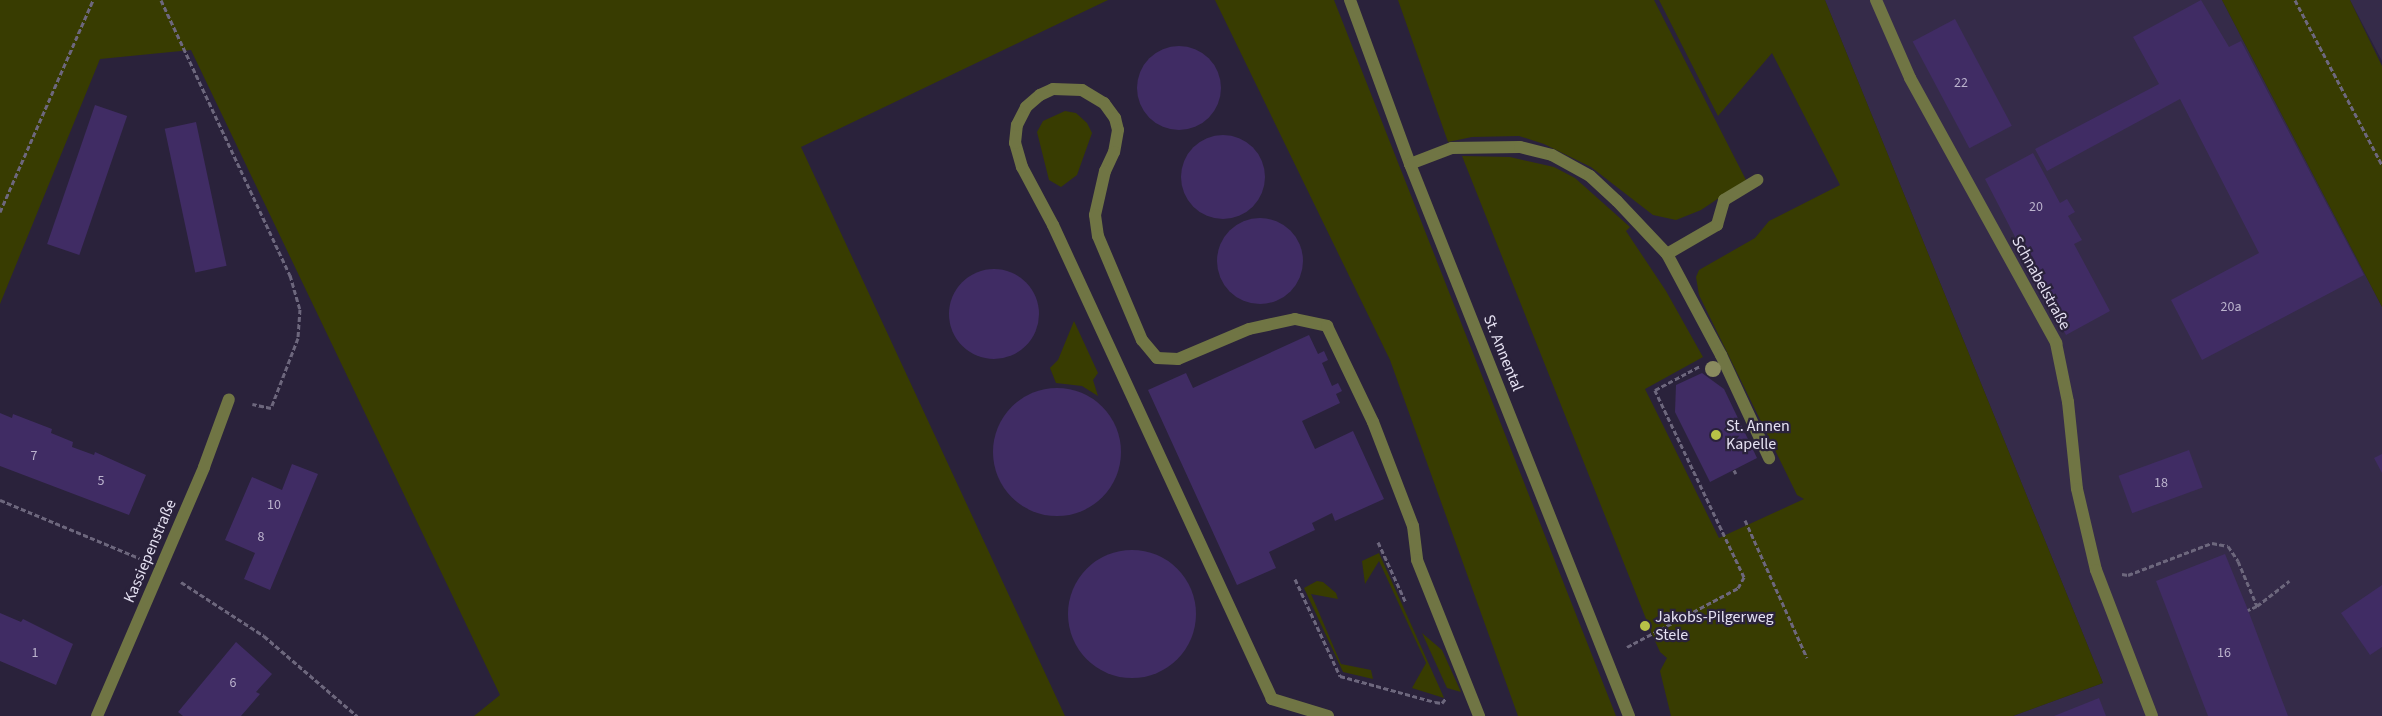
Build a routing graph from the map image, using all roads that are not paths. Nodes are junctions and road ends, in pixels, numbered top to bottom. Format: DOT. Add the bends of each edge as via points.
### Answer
graph roads {
  1 [pos="1350,0"];
  2 [pos="1876,0"];
  3 [pos="1410,164"];
  4 [pos="1757,180"];
  5 [pos="1667,254"];
  6 [pos="229,399"];
  7 [pos="1769,458"];
  8 [pos="1321,715"];
  9 [pos="97,716"];
  10 [pos="1479,716"];
  11 [pos="1629,716"];
  12 [pos="2152,716"];
  1 -- 3 [label="street, St. Annental"];
  2 -- 12 [label="street, Schnabelstraße" via="1910,78 2056,343 2068,402 2077,489 2096,570"];
  3 -- 5 [label="street" via="1452,148 1478,146 1520,147 1552,155 1590,176 1618,200"];
  3 -- 11 [label="street, St. Annental"];
  4 -- 5 [label="street" via="1724,200 1717,225"];
  5 -- 7 [label="street" via="1721,355"];
  6 -- 9 [label="street, Kassiepenstraße" via="204,467"];
  8 -- 10 [label="street" via="1272,698 1053,225 1022,167 1015,143 1016,125 1026,107 1040,95 1053,90 1082,90 1104,103 1115,118 1118,130 1114,152 1105,171 1095,215 1098,236 1142,340 1157,358 1178,359 1249,329 1295,319 1327,326 1380,439 1413,526 1417,560"];
}
